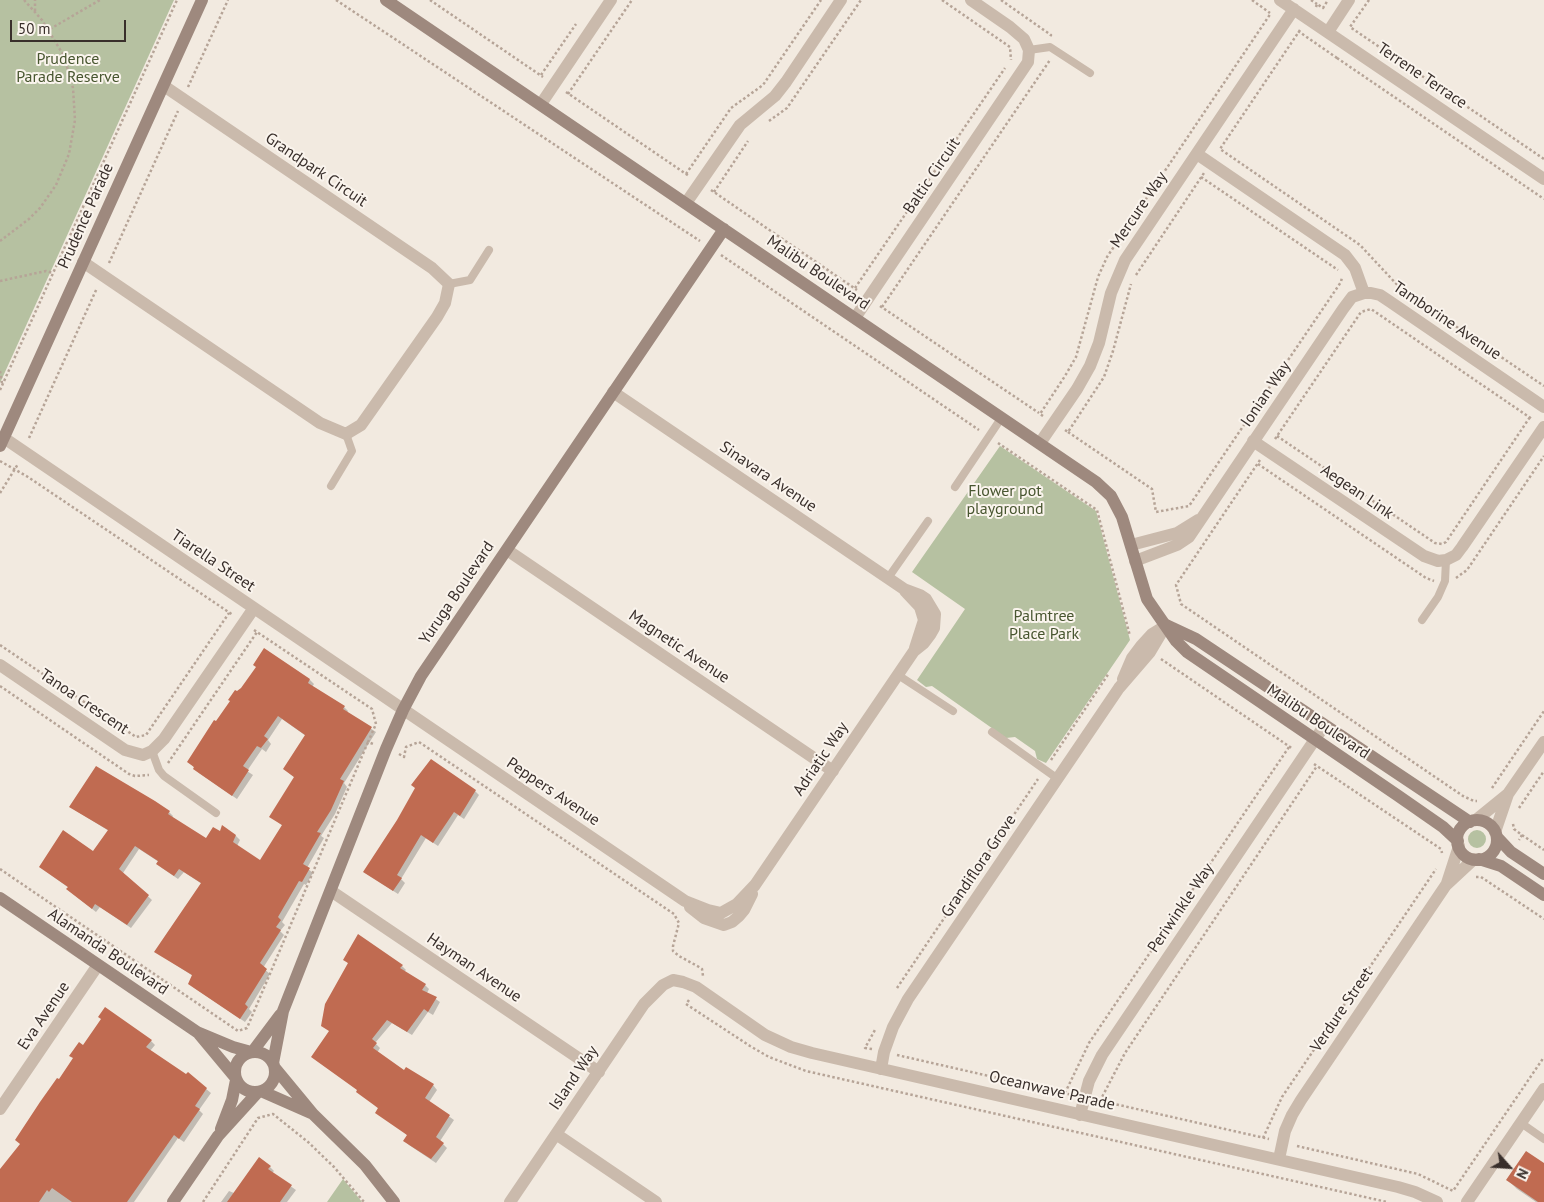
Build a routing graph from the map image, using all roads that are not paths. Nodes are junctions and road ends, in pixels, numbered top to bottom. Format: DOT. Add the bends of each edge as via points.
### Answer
graph roads {
  1 [pos="202,0"];
  2 [pos="386,0"];
  3 [pos="612,0"];
  4 [pos="841,0"];
  5 [pos="971,0"];
  6 [pos="1280,0"];
  7 [pos="1349,0"];
  8 [pos="1294,9"];
  9 [pos="1328,32"];
  10 [pos="1029,50"];
  11 [pos="1090,73"];
  12 [pos="164,86"];
  13 [pos="541,104"];
  14 [pos="1197,154"];
  15 [pos="1544,179"];
  16 [pos="686,203"];
  17 [pos="724,229"];
  18 [pos="489,250"];
  19 [pos="83,262"];
  20 [pos="449,284"];
  21 [pos="1364,293"];
  22 [pos="855,318"];
  23 [pos="613,392"];
  24 [pos="1544,407"];
  25 [pos="1002,417"];
  26 [pos="1544,427"];
  27 [pos="346,434"];
  28 [pos="1253,441"];
  29 [pos="2,442"];
  30 [pos="1040,443"];
  31 [pos="331,486"];
  32 [pos="955,487"];
  33 [pos="928,520"];
  34 [pos="1200,520"];
  35 [pos="1131,545"];
  36 [pos="507,550"];
  37 [pos="1446,560"];
  38 [pos="1135,561"];
  39 [pos="888,578"];
  40 [pos="254,608"];
  41 [pos="929,617"];
  42 [pos="1422,620"];
  43 [pos="1166,625"];
  44 [pos="0,665"];
  45 [pos="898,675"];
  46 [pos="403,710"];
  47 [pos="953,711"];
  48 [pos="1324,726"];
  49 [pos="992,732"];
  50 [pos="1315,739"];
  51 [pos="1544,742"];
  52 [pos="152,752"];
  53 [pos="833,771"];
  54 [pos="1058,780"];
  55 [pos="1508,794"];
  56 [pos="216,813"];
  57 [pos="1473,821"];
  58 [pos="1496,834"];
  59 [pos="1458,844"];
  60 [pos="1476,859"];
  61 [pos="1452,865"];
  62 [pos="1544,874"];
  63 [pos="331,891"];
  64 [pos="1544,895"];
  65 [pos="0,898"];
  66 [pos="722,919"];
  67 [pos="98,965"];
  68 [pos="673,980"];
  69 [pos="283,1011"];
  70 [pos="198,1032"];
  71 [pos="252,1052"];
  72 [pos="274,1066"];
  73 [pos="881,1069"];
  74 [pos="598,1072"];
  75 [pos="235,1078"];
  76 [pos="1544,1089"];
  77 [pos="260,1092"];
  78 [pos="0,1109"];
  79 [pos="313,1114"];
  80 [pos="1080,1115"];
  81 [pos="1521,1123"];
  82 [pos="556,1134"];
  83 [pos="218,1136"];
  84 [pos="1544,1139"];
  85 [pos="1279,1159"];
  86 [pos="173,1202"];
  87 [pos="394,1202"];
  88 [pos="510,1202"];
  89 [pos="656,1202"];
  90 [pos="1436,1202"];
  91 [pos="1467,1202"];
  1 -- 12 [label="street, Prudence Parade"];
  2 -- 13 [label="street, Malibu Boulevard"];
  3 -- 13 [label="street"];
  4 -- 16 [label="street" via="786,82 775,96 740,125"];
  5 -- 10 [label="street" via="1019,34"];
  6 -- 8 [label="street, Terrene Terrace"];
  7 -- 9 [label="street"];
  8 -- 9 [label="street, Terrene Terrace"];
  8 -- 14 [label="street, Mercure Way"];
  9 -- 15 [label="street, Terrene Terrace"];
  10 -- 11 [label="lane" via="1050,47"];
  10 -- 22 [label="street, Baltic Circuit" via="1025,68"];
  12 -- 19 [label="street, Prudence Parade"];
  12 -- 20 [label="street, Grandpark Circuit" via="432,268"];
  13 -- 16 [label="street, Malibu Boulevard"];
  14 -- 21 [label="street" via="1345,255 1355,268"];
  14 -- 30 [label="street, Mercure Way" via="1120,268 1090,366"];
  16 -- 17 [label="street, Malibu Boulevard"];
  17 -- 22 [label="street, Malibu Boulevard"];
  17 -- 23 [label="street, Yuruga Boulevard"];
  18 -- 20 [label="lane" via="470,280"];
  19 -- 27 [label="street" via="320,423"];
  19 -- 29 [label="street, Prudence Parade"];
  20 -- 27 [label="street" via="445,303 437,317 361,425"];
  21 -- 24 [label="street, Tamborine Avenue" via="1380,295"];
  21 -- 28 [label="street, Ionian Way" via="1348,302"];
  22 -- 25 [label="street, Malibu Boulevard"];
  23 -- 36 [label="street, Yuruga Boulevard"];
  23 -- 39 [label="street, Sinavara Avenue"];
  25 -- 30 [label="street, Malibu Boulevard"];
  25 -- 32 [label="lane"];
  26 -- 37 [label="street" via="1462,547"];
  27 -- 31 [label="lane" via="352,451"];
  28 -- 34 [label="street, Ionian Way"];
  28 -- 37 [label="street, Aegean Link" via="1424,556"];
  29 -- 40 [label="street, Tiarella Street" via="23,451"];
  30 -- 35 [label="street, Malibu Boulevard" via="1107,492 1122,517"];
  33 -- 39 [label="lane"];
  34 -- 35 [label="street, Ionian Way" via="1176,533"];
  34 -- 38 [label="street, Ionian Way" via="1185,541"];
  35 -- 38 [label="street, Malibu Boulevard"];
  36 -- 46 [label="street, Yuruga Boulevard" via="423,672"];
  36 -- 53 [label="street, Magnetic Avenue"];
  37 -- 42 [label="lane" via="1445,581"];
  38 -- 43 [label="street, Malibu Boulevard" via="1147,599"];
  39 -- 41 [label="street, Sinavara Avenue" via="926,599"];
  40 -- 46 [label="street, Tiarella Street"];
  40 -- 52 [label="street"];
  41 -- 45 [label="street, Adriatic Way" via="934,628"];
  43 -- 48 [label="street, Malibu Boulevard" via="1196,639"];
  43 -- 50 [label="street, Malibu Boulevard" via="1187,652"];
  43 -- 54 [label="street, Grandiflora Grove" via="1152,634 1132,658 1119,688"];
  44 -- 52 [label="street, Tanoa Crescent" via="125,750 137,755"];
  45 -- 47 [label="lane"];
  45 -- 53 [label="street, Adriatic Way"];
  46 -- 63 [label="street, Yuruga Boulevard"];
  46 -- 66 [label="street, Peppers Avenue" via="685,901"];
  48 -- 50 [label="street, Periwinkle Way"];
  48 -- 57 [label="street, Malibu Boulevard"];
  49 -- 54 [label="lane"];
  50 -- 59 [label="street, Malibu Boulevard" via="1442,827"];
  50 -- 80 [label="street, Periwinkle Way" via="1102,1055 1089,1081"];
  51 -- 55 [label="street"];
  52 -- 56 [label="lane" via="159,770 171,782"];
  53 -- 66 [label="street, Adriatic Way" via="755,885"];
  54 -- 73 [label="street, Grandiflora Grove" via="904,1007 892,1027"];
  55 -- 57 [label="street"];
  55 -- 58 [label="street"];
  57 -- 58 [label="street" via="1488,823"];
  57 -- 59 [label="street" via="1461,830"];
  58 -- 60 [label="street" via="1494,849 1485,858"];
  58 -- 62 [label="street" via="1511,852"];
  59 -- 60 [label="street" via="1464,855"];
  59 -- 61 [label="street"];
  60 -- 61 [label="street, Verdure Street"];
  60 -- 64 [label="street" via="1501,866"];
  61 -- 85 [label="street, Verdure Street" via="1446,885 1301,1100 1285,1131"];
  63 -- 69 [label="street, Yuruga Boulevard"];
  63 -- 74 [label="street, Hayman Avenue"];
  65 -- 67 [label="street, Alamanda Boulevard"];
  67 -- 70 [label="street, Alamanda Boulevard"];
  67 -- 78 [label="street, Eva Avenue"];
  68 -- 73 [label="street, Oceanwave Parade" via="696,988 777,1040 812,1053"];
  68 -- 74 [label="street, Island Way" via="663,985 644,1004"];
  69 -- 71 [label="street, Yuruga Boulevard"];
  69 -- 72 [label="street, Yuruga Boulevard"];
  70 -- 71 [label="street, Alamanda Boulevard"];
  70 -- 75 [label="street, Alamanda Boulevard"];
  71 -- 72 [label="street" via="265,1054"];
  71 -- 75 [label="street" via="236,1063"];
  72 -- 77 [label="street" via="271,1084"];
  72 -- 79 [label="street"];
  73 -- 80 [label="street, Oceanwave Parade"];
  74 -- 82 [label="street, Island Way"];
  75 -- 77 [label="street" via="245,1090"];
  75 -- 83 [label="street" via="232,1100"];
  76 -- 81 [label="street"];
  77 -- 79 [label="street"];
  77 -- 83 [label="street"];
  79 -- 87 [label="street" via="365,1165"];
  80 -- 85 [label="street, Oceanwave Parade"];
  81 -- 84 [label="lane"];
  81 -- 91 [label="street"];
  82 -- 88 [label="street, Island Way"];
  82 -- 89 [label="street"];
  83 -- 86 [label="street"];
  85 -- 90 [label="street, Oceanwave Parade" via="1398,1187"];
}
